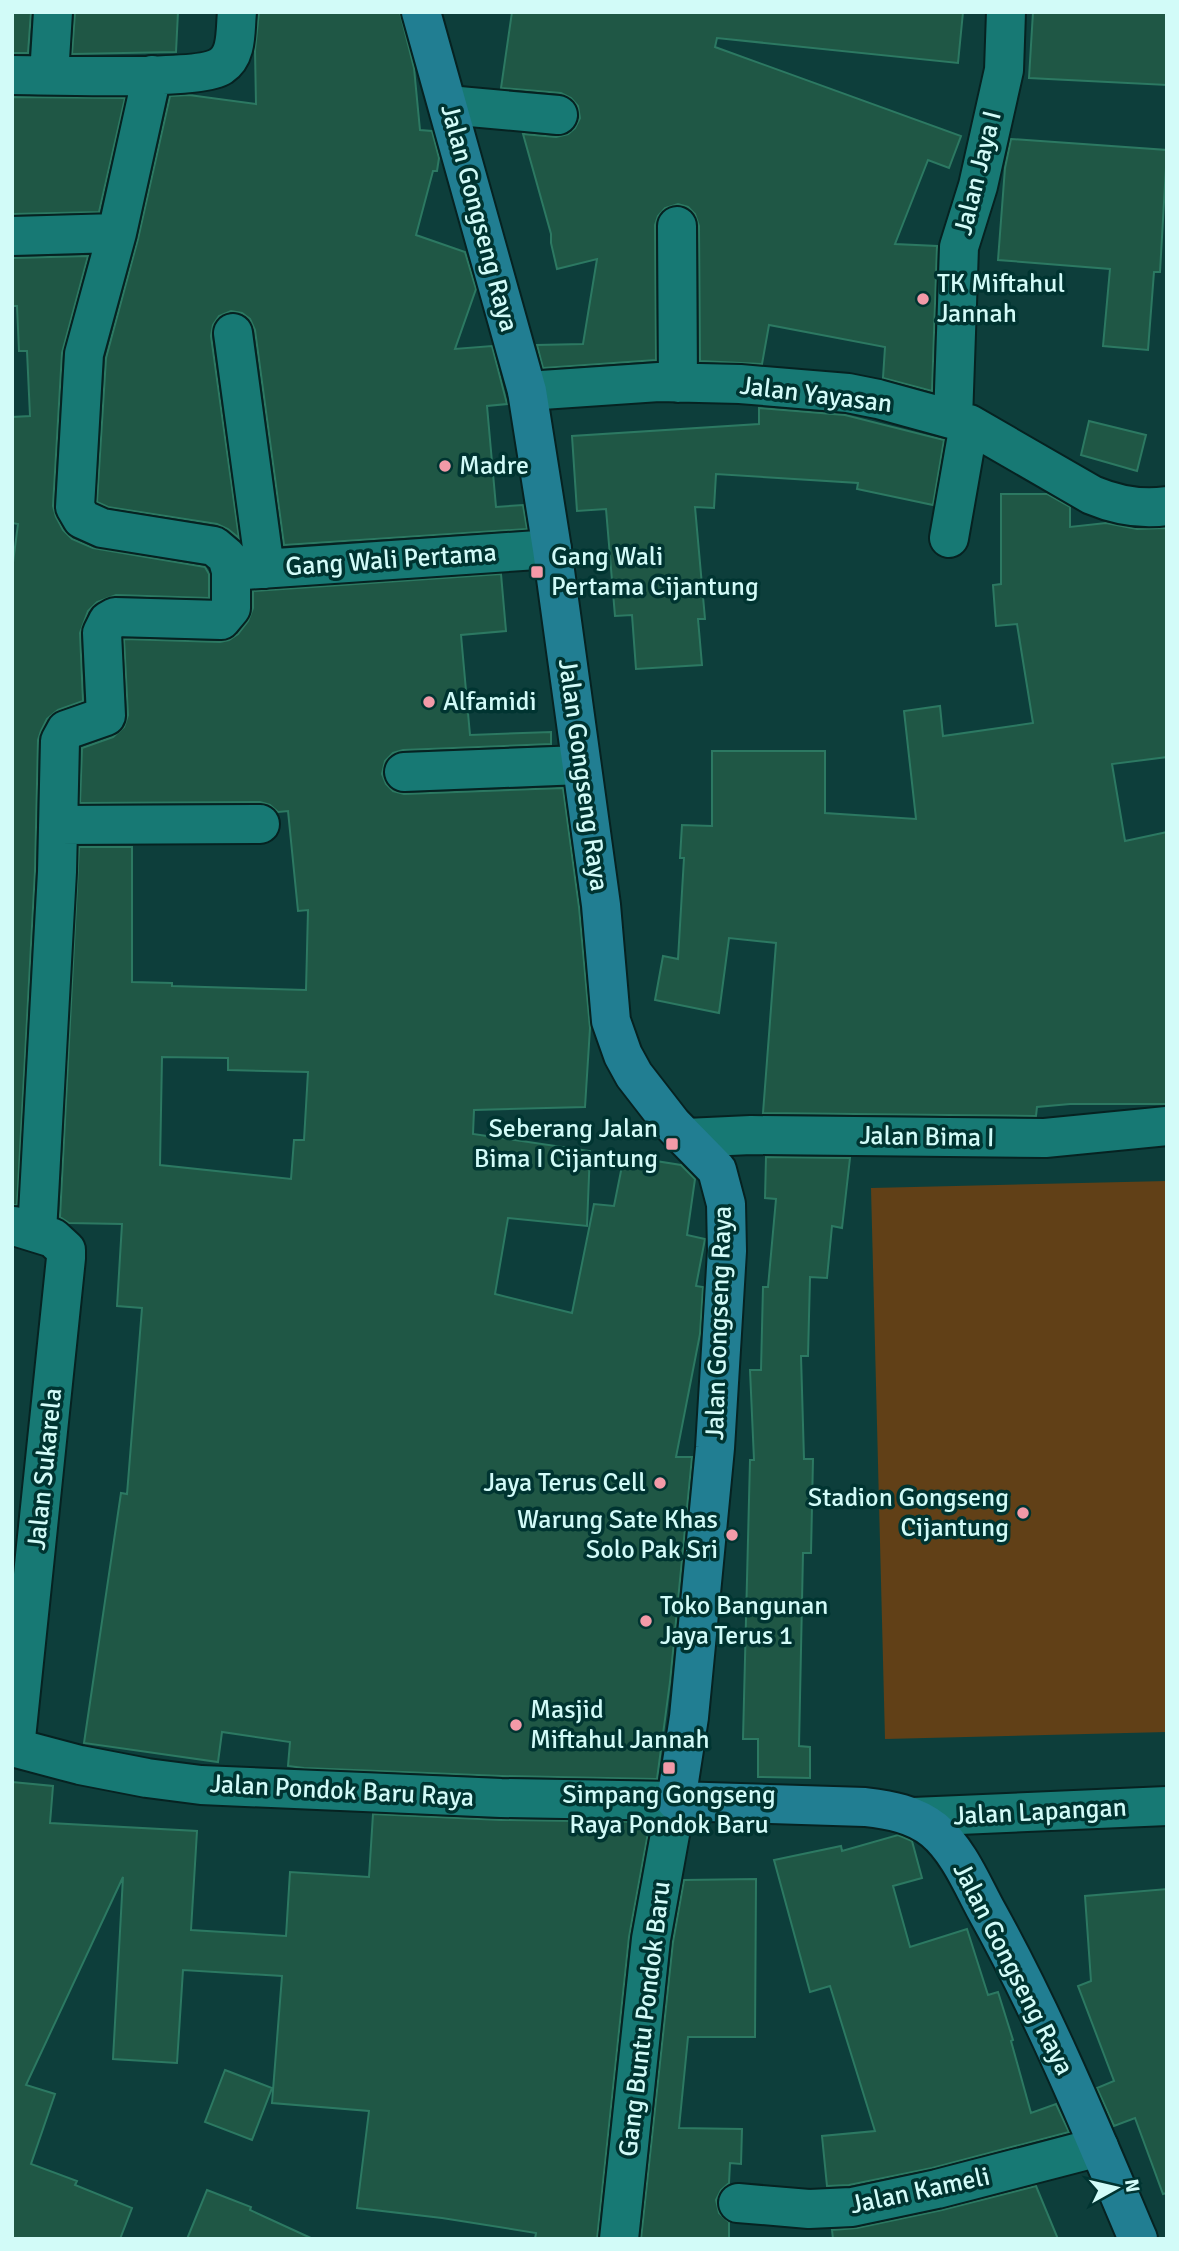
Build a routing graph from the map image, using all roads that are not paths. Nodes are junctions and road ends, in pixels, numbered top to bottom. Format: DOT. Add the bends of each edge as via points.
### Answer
graph roads {
  1 [pos="53,12"];
  2 [pos="237,12"];
  3 [pos="421,12"];
  4 [pos="1006,12"];
  5 [pos="31,75"];
  6 [pos="152,75"];
  7 [pos="448,106"];
  8 [pos="558,115"];
  9 [pos="677,226"];
  10 [pos="117,233"];
  11 [pos="12,236"];
  12 [pos="233,333"];
  13 [pos="678,383"];
  14 [pos="527,391"];
  15 [pos="961,421"];
  16 [pos="1167,506"];
  17 [pos="949,538"];
  18 [pos="552,550"];
  19 [pos="248,570"];
  20 [pos="581,765"];
  21 [pos="404,772"];
  22 [pos="260,824"];
  23 [pos="58,825"];
  24 [pos="1167,1126"];
  25 [pos="686,1138"];
  26 [pos="25,1228"];
  27 [pos="14,1748"];
  28 [pos="676,1801"];
  29 [pos="1167,1806"];
  30 [pos="913,1817"];
  31 [pos="1100,2147"];
  32 [pos="738,2203"];
  33 [pos="619,2239"];
  34 [pos="1138,2239"];
  1 -- 5 [label="street"];
  2 -- 6 [label="street" via="232,54 220,67"];
  3 -- 7 [label="street, Jalan Gongseng Raya"];
  4 -- 15 [label="street, Jalan Jaya I" via="1004,70 959,247"];
  5 -- 6 [label="street"];
  6 -- 10 [label="street"];
  7 -- 8 [label="street"];
  7 -- 14 [label="street, Jalan Gongseng Raya"];
  9 -- 13 [label="street"];
  10 -- 11 [label="street"];
  10 -- 19 [label="street" via="84,354 75,507 82,519 102,528 214,546"];
  12 -- 19 [label="street"];
  13 -- 14 [label="street, Jalan Yayasan"];
  13 -- 15 [label="street, Jalan Yayasan" via="848,393"];
  14 -- 18 [label="street, Jalan Gongseng Raya"];
  15 -- 16 [label="street, Jalan Yayasan" via="1113,504"];
  15 -- 17 [label="street, Jalan Jaya I"];
  18 -- 19 [label="street, Gang Wali Pertama"];
  18 -- 20 [label="street, Jalan Gongseng Raya"];
  19 -- 23 [label="street" via="221,620 114,617 108,621 102,633 106,716 66,730 60,741"];
  20 -- 21 [label="street"];
  20 -- 25 [label="street, Jalan Gongseng Raya" via="613,1028 634,1075"];
  22 -- 23 [label="street"];
  23 -- 26 [label="street"];
  24 -- 25 [label="street, Jalan Bima I" via="1045,1138"];
  25 -- 28 [label="street, Jalan Gongseng Raya" via="717,1170 728,1221 715,1448"];
  26 -- 27 [label="street, Jalan Sukarela" via="53,1238 66,1250"];
  27 -- 28 [label="street, Jalan Pondok Baru Raya" via="79,1765 201,1784"];
  28 -- 30 [label="street, Jalan Gongseng Raya" via="865,1807"];
  28 -- 33 [label="street, Gang Buntu Pondok Baru" via="652,1939"];
  29 -- 30 [label="street, Jalan Lapangan"];
  30 -- 31 [label="street, Jalan Gongseng Raya" via="935,1831 967,1876 1014,1959"];
  31 -- 32 [label="street, Jalan Kameli" via="852,2207 809,2209"];
  31 -- 34 [label="street, Jalan Gongseng Raya"];
}
